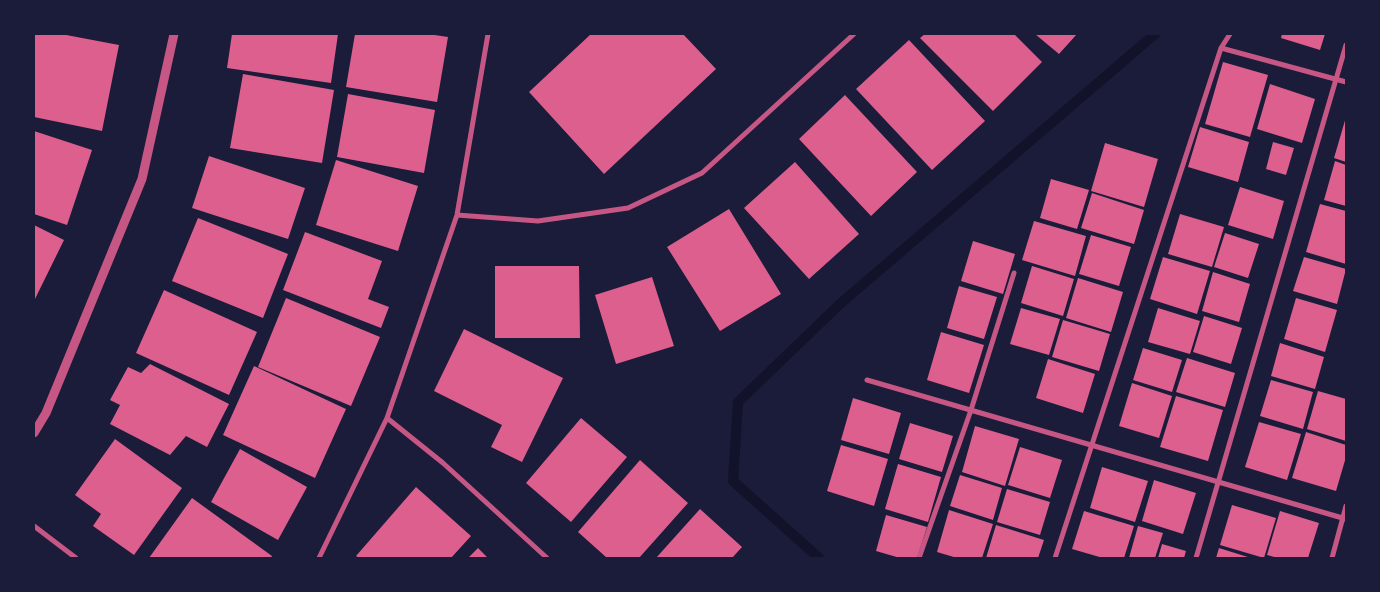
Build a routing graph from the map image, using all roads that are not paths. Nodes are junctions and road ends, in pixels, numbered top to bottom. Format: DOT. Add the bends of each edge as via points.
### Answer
graph roads {
  1 [pos="174,34"];
  2 [pos="488,34"];
  3 [pos="854,34"];
  4 [pos="1230,34"];
  5 [pos="1346,45"];
  6 [pos="1221,48"];
  7 [pos="1336,79"];
  8 [pos="1346,82"];
  9 [pos="457,215"];
  10 [pos="1014,273"];
  11 [pos="867,380"];
  12 [pos="971,410"];
  13 [pos="387,418"];
  14 [pos="34,433"];
  15 [pos="1090,445"];
  16 [pos="1217,482"];
  17 [pos="1346,506"];
  18 [pos="1344,519"];
  19 [pos="34,526"];
  20 [pos="76,558"];
  21 [pos="319,558"];
  22 [pos="547,558"];
  23 [pos="919,558"];
  24 [pos="1055,558"];
  25 [pos="1196,558"];
  26 [pos="1332,558"];
  1 -- 14 [label="street" via="142,179 46,412"];
  2 -- 9 [label="street"];
  3 -- 9 [label="street" via="702,173 628,208 538,221"];
  4 -- 6 [label="street"];
  5 -- 7 [label="street"];
  6 -- 7 [label="street"];
  6 -- 15 [label="street"];
  7 -- 8 [label="street"];
  7 -- 16 [label="street"];
  9 -- 13 [label="street"];
  10 -- 12 [label="street"];
  11 -- 12 [label="street"];
  12 -- 15 [label="street"];
  12 -- 23 [label="street"];
  13 -- 21 [label="street"];
  13 -- 22 [label="street" via="443,463"];
  15 -- 16 [label="street"];
  15 -- 24 [label="street"];
  16 -- 18 [label="street"];
  16 -- 25 [label="street"];
  17 -- 18 [label="street"];
  18 -- 26 [label="street"];
  19 -- 20 [label="street"];
}
